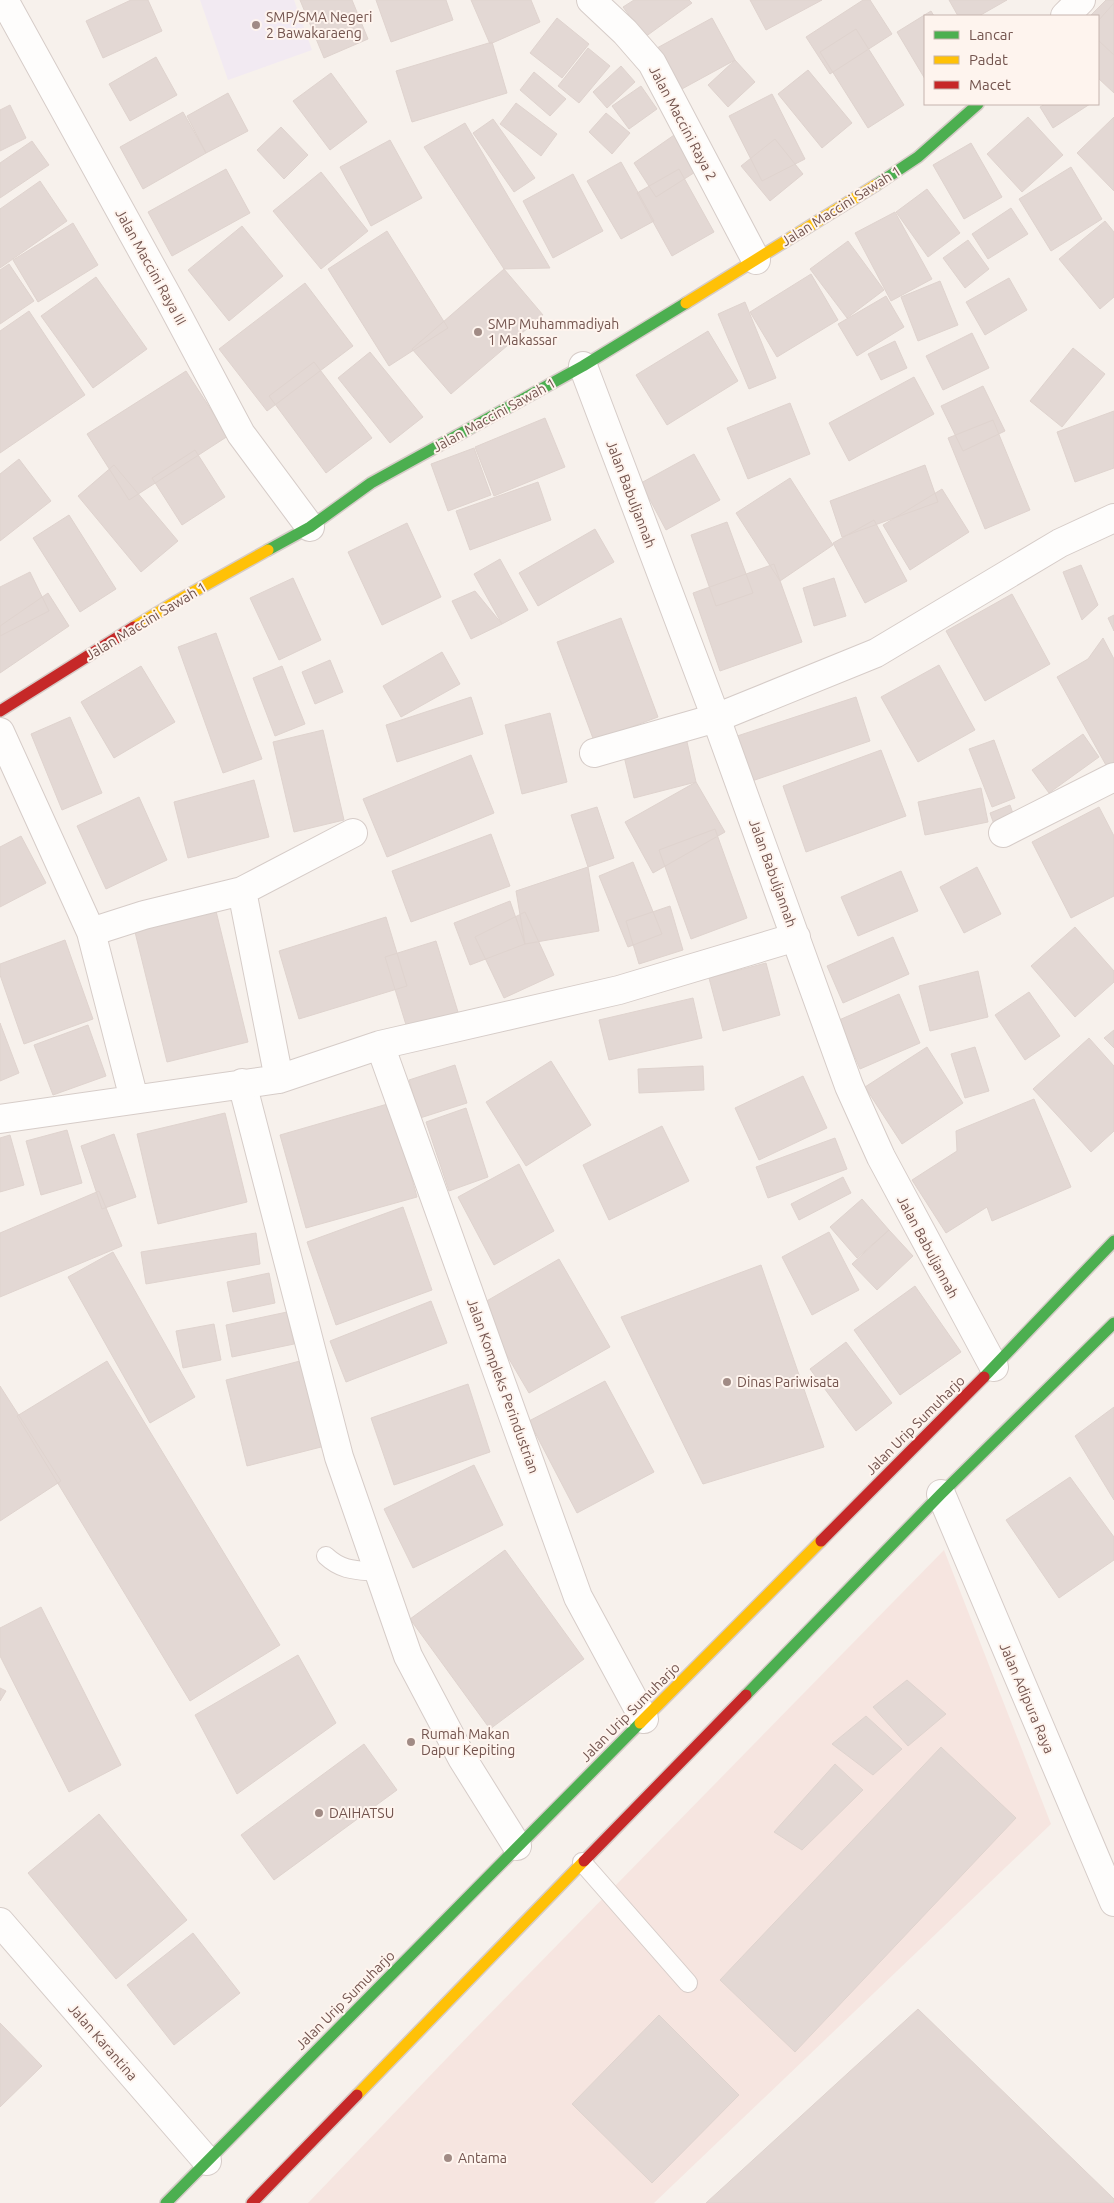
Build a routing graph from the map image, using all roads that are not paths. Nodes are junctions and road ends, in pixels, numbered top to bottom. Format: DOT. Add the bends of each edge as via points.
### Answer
graph roads {
  1 [pos="4,0"];
  2 [pos="590,0"];
  3 [pos="1081,0"];
  4 [pos="1066,15"];
  5 [pos="977,105"];
  6 [pos="756,260"];
  7 [pos="582,366"];
  8 [pos="1114,518"];
  9 [pos="310,527"];
  10 [pos="0,711"];
  11 [pos="716,718"];
  12 [pos="0,732"];
  13 [pos="594,752"];
  14 [pos="1114,777"];
  15 [pos="353,833"];
  16 [pos="1003,833"];
  17 [pos="242,891"];
  18 [pos="91,932"];
  19 [pos="796,937"];
  20 [pos="380,1045"];
  21 [pos="279,1079"];
  22 [pos="242,1083"];
  23 [pos="134,1099"];
  24 [pos="0,1119"];
  25 [pos="1114,1241"];
  26 [pos="1114,1323"];
  27 [pos="994,1367"];
  28 [pos="941,1494"];
  29 [pos="326,1556"];
  30 [pos="377,1572"];
  31 [pos="644,1719"];
  32 [pos="517,1846"];
  33 [pos="582,1862"];
  34 [pos="1114,1902"];
  35 [pos="0,1922"];
  36 [pos="688,1983"];
  37 [pos="207,2161"];
  38 [pos="166,2203"];
  39 [pos="252,2203"];
  1 -- 9 [label="street, Jalan Maccini Raya III" via="241,434"];
  2 -- 6 [label="street, Jalan Maccini Raya 2" via="625,32 652,63"];
  3 -- 4 [label="street"];
  5 -- 6 [label="main road, Jalan Maccini Sawah 1" via="918,157"];
  6 -- 7 [label="main road, Jalan Maccini Sawah 1"];
  7 -- 9 [label="main road, Jalan Maccini Sawah 1" via="371,483"];
  7 -- 11 [label="street, Jalan Babuljannah"];
  8 -- 11 [label="street" via="1060,543 876,653"];
  9 -- 10 [label="main road, Jalan Maccini Sawah 1" via="177,601"];
  11 -- 13 [label="street"];
  11 -- 19 [label="street, Jalan Babuljannah"];
  12 -- 18 [label="street"];
  14 -- 16 [label="street"];
  15 -- 17 [label="street"];
  17 -- 18 [label="street" via="144,915"];
  17 -- 21 [label="street"];
  18 -- 23 [label="street"];
  19 -- 20 [label="street" via="619,990"];
  19 -- 27 [label="street, Jalan Babuljannah" via="849,1086 881,1157"];
  20 -- 21 [label="street"];
  20 -- 31 [label="street, Jalan Kompleks Perindustrian" via="578,1597"];
  21 -- 22 [label="street"];
  22 -- 23 [label="street"];
  22 -- 30 [label="street" via="339,1457"];
  23 -- 24 [label="street"];
  25 -- 27 [label="main road, Jalan Urip Sumuharjo"];
  26 -- 28 [label="main road"];
  27 -- 31 [label="main road, Jalan Urip Sumuharjo"];
  28 -- 33 [label="main road"];
  28 -- 34 [label="street, Jalan Adipura Raya"];
  29 -- 30 [label="lane" via="335,1565 346,1569"];
  30 -- 32 [label="street" via="408,1656 462,1758"];
  31 -- 32 [label="main road, Jalan Urip Sumuharjo"];
  32 -- 37 [label="main road, Jalan Urip Sumuharjo"];
  33 -- 36 [label="lane"];
  33 -- 39 [label="main road"];
  35 -- 37 [label="street, Jalan Karantina"];
  37 -- 38 [label="main road, Jalan Urip Sumuharjo"];
}
